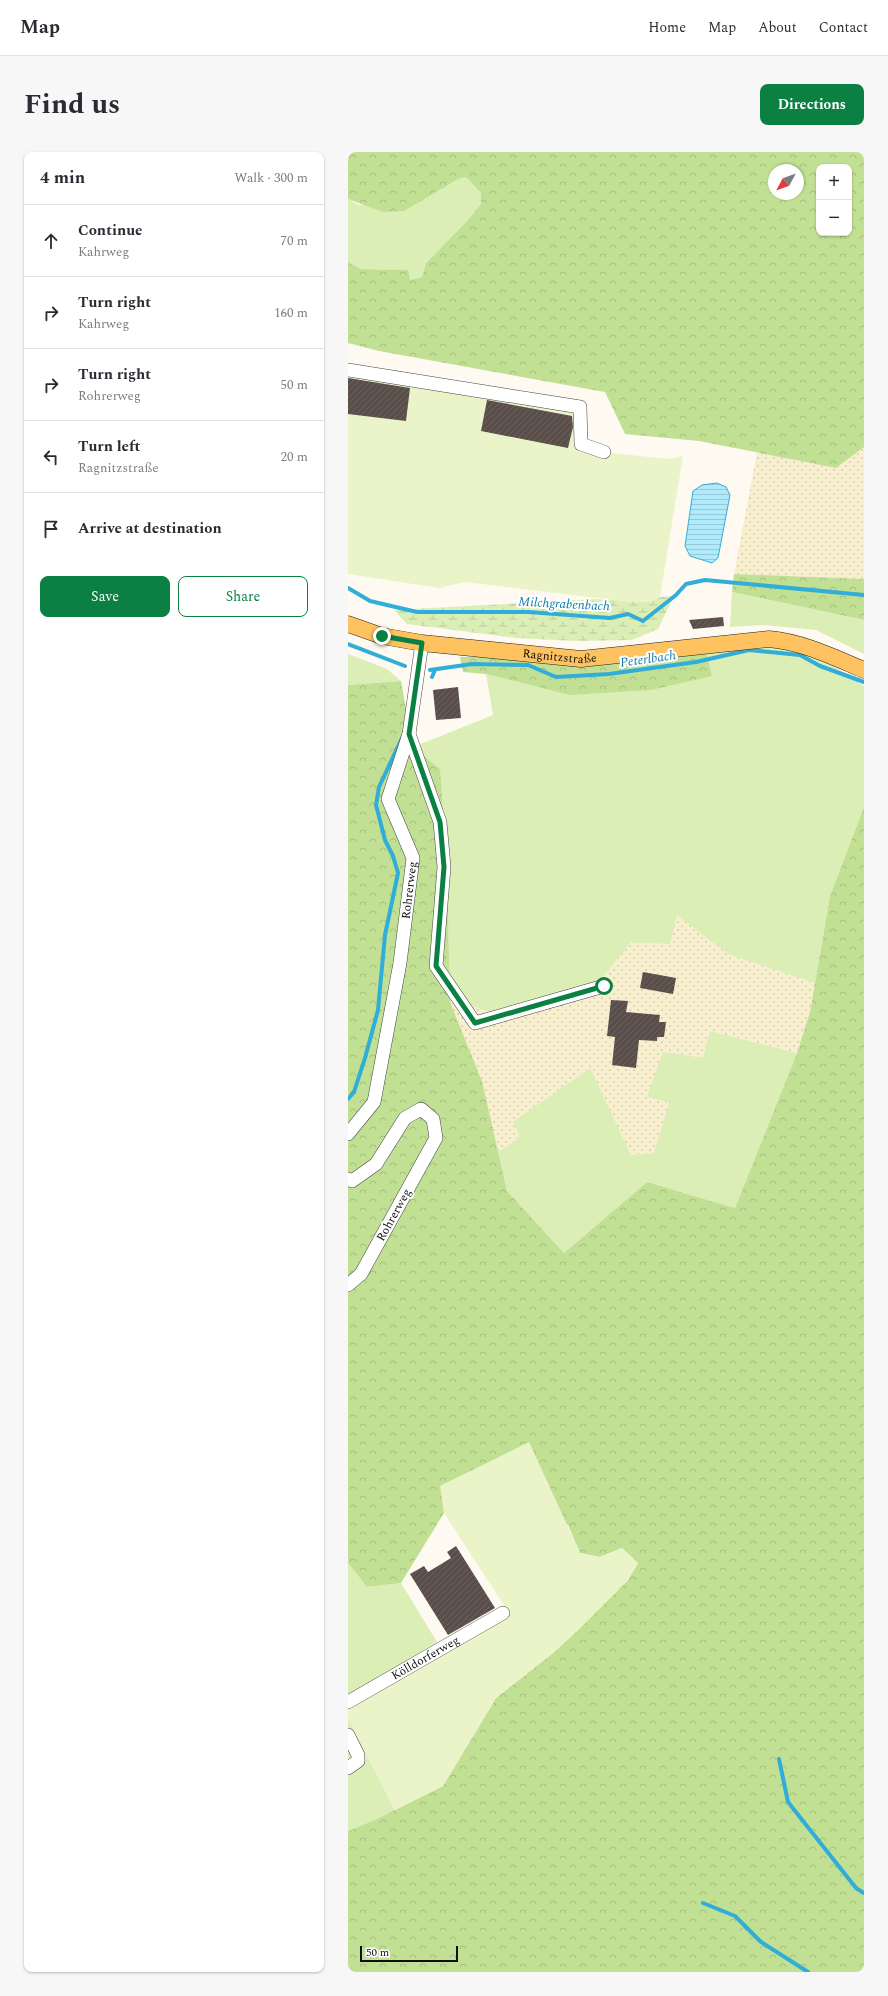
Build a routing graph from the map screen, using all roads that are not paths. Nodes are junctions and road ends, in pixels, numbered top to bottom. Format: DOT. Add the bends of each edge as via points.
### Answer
graph roads {
  1 [pos="348,370"];
  2 [pos="604,452"];
  3 [pos="348,624"];
  4 [pos="422,643"];
  5 [pos="864,670"];
  6 [pos="409,734"];
  7 [pos="604,986"];
  8 [pos="348,1134"];
  9 [pos="348,1179"];
  10 [pos="348,1285"];
  11 [pos="503,1613"];
  12 [pos="348,1702"];
  13 [pos="348,1735"];
  14 [pos="348,1768"];
  1 -- 2 [label="street" via="580,408 581,444"];
  3 -- 4 [label="main road, Ragnitzstraße" via="382,636"];
  4 -- 5 [label="main road, Ragnitzstraße" via="581,659 768,639 788,640 814,648"];
  4 -- 6 [label="street, Rohrerweg"];
  6 -- 7 [label="street" via="440,822 444,867 436,966 475,1023"];
  6 -- 8 [label="street, Rohrerweg" via="388,799 413,858 400,963 374,1102"];
  9 -- 10 [label="street, Rohrerweg" via="352,1181 376,1164 405,1118 421,1109 433,1119 436,1138 361,1274"];
  11 -- 12 [label="street, Kölldorferweg"];
  13 -- 14 [label="street" via="358,1754 358,1761"];
}
